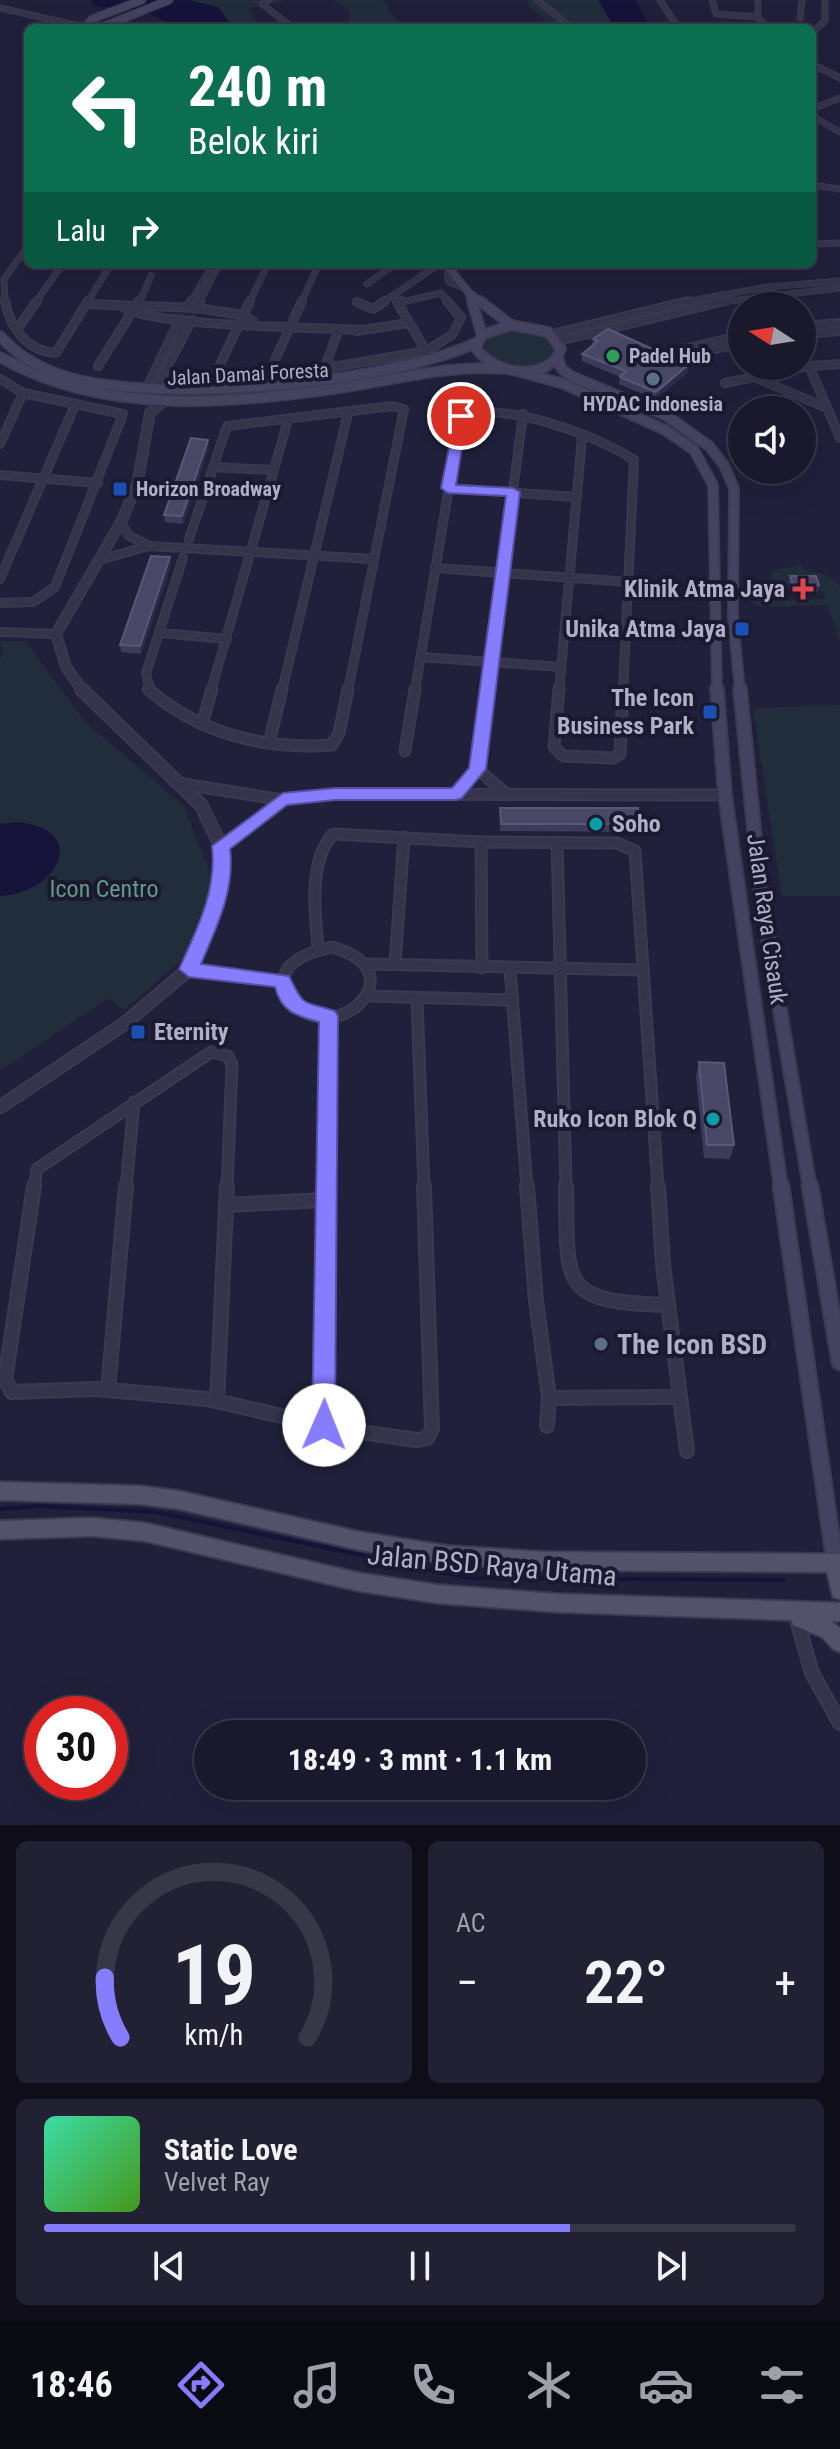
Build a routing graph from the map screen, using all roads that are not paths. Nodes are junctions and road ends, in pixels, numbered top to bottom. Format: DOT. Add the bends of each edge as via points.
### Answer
graph roads {
  1 [pos="142,0"];
  2 [pos="169,0"];
  3 [pos="269,0"];
  4 [pos="537,0"];
  5 [pos="660,0"];
  6 [pos="712,0"];
  7 [pos="758,0"];
  8 [pos="802,0"];
  9 [pos="825,0"];
  10 [pos="0,8"];
  11 [pos="758,17"];
  12 [pos="800,18"];
  13 [pos="71,24"];
  14 [pos="89,24"];
  15 [pos="108,24"];
  16 [pos="288,24"];
  17 [pos="567,24"];
  18 [pos="675,24"];
  19 [pos="764,24"];
  20 [pos="816,29"];
  21 [pos="816,66"];
  22 [pos="840,78"];
  23 [pos="840,98"];
  24 [pos="816,107"];
  25 [pos="816,118"];
  26 [pos="840,132"];
  27 [pos="816,185"];
  28 [pos="839,186"];
  29 [pos="840,243"];
  30 [pos="816,244"];
  31 [pos="24,252"];
  32 [pos="60,268"];
  33 [pos="108,268"];
  34 [pos="211,268"];
  35 [pos="212,268"];
  36 [pos="266,268"];
  37 [pos="317,268"];
  38 [pos="389,268"];
  39 [pos="433,268"];
  40 [pos="451,268"];
  41 [pos="151,276"];
  42 [pos="840,281"];
  43 [pos="367,284"];
  44 [pos="840,288"];
  45 [pos="468,291"];
  46 [pos="736,291"];
  47 [pos="801,292"];
  48 [pos="728,301"];
  49 [pos="357,302"];
  50 [pos="86,304"];
  51 [pos="139,304"];
  52 [pos="125,308"];
  53 [pos="187,308"];
  54 [pos="196,309"];
  55 [pos="134,313"];
  56 [pos="245,314"];
  57 [pos="180,319"];
  58 [pos="192,320"];
  59 [pos="253,321"];
  60 [pos="290,323"];
  61 [pos="408,323"];
  62 [pos="840,323"];
  63 [pos="240,324"];
  64 [pos="511,325"];
  65 [pos="816,325"];
  66 [pos="17,329"];
  67 [pos="339,329"];
  68 [pos="361,330"];
  69 [pos="840,331"];
  70 [pos="816,333"];
  71 [pos="0,336"];
  72 [pos="336,337"];
  73 [pos="555,337"];
  74 [pos="480,338"];
  75 [pos="728,338"];
  76 [pos="728,346"];
  77 [pos="426,351"];
  78 [pos="0,357"];
  79 [pos="558,357"];
  80 [pos="840,364"];
  81 [pos="98,366"];
  82 [pos="816,366"];
  83 [pos="503,369"];
  84 [pos="517,371"];
  85 [pos="53,372"];
  86 [pos="158,373"];
  87 [pos="216,373"];
  88 [pos="269,373"];
  89 [pos="0,379"];
  90 [pos="740,380"];
  91 [pos="761,380"];
  92 [pos="815,380"];
  93 [pos="43,381"];
  94 [pos="725,383"];
  95 [pos="152,387"];
  96 [pos="23,393"];
  97 [pos="211,393"];
  98 [pos="133,397"];
  99 [pos="168,397"];
  100 [pos="75,405"];
  101 [pos="827,408"];
  102 [pos="150,413"];
  103 [pos="348,413"];
  104 [pos="523,414"];
  105 [pos="288,420"];
  106 [pos="582,438"];
  107 [pos="840,438"];
  108 [pos="0,444"];
  109 [pos="213,467"];
  110 [pos="273,470"];
  111 [pos="0,475"];
  112 [pos="43,478"];
  113 [pos="98,483"];
  114 [pos="448,488"];
  115 [pos="513,492"];
  116 [pos="576,497"];
  117 [pos="121,522"];
  118 [pos="189,539"];
  119 [pos="149,546"];
  120 [pos="250,550"];
  121 [pos="314,555"];
  122 [pos="183,558"];
  123 [pos="373,559"];
  124 [pos="99,560"];
  125 [pos="435,568"];
  126 [pos="503,573"];
  127 [pos="569,578"];
  128 [pos="0,579"];
  129 [pos="630,582"];
  130 [pos="0,603"];
  131 [pos="0,632"];
  132 [pos="160,633"];
  133 [pos="56,634"];
  134 [pos="227,639"];
  135 [pos="420,657"];
  136 [pos="491,662"];
  137 [pos="561,667"];
  138 [pos="202,724"];
  139 [pos="269,743"];
  140 [pos="405,751"];
  141 [pos="477,769"];
  142 [pos="183,784"];
  143 [pos="456,794"];
  144 [pos="508,795"];
  145 [pos="725,795"];
  146 [pos="283,800"];
  147 [pos="404,837"];
  148 [pos="481,842"];
  149 [pos="557,842"];
  150 [pos="221,846"];
  151 [pos="318,948"];
  152 [pos="367,964"];
  153 [pos="395,964"];
  154 [pos="482,968"];
  155 [pos="189,969"];
  156 [pos="510,969"];
  157 [pos="560,969"];
  158 [pos="643,970"];
  159 [pos="283,981"];
  160 [pos="367,996"];
  161 [pos="417,1000"];
  162 [pos="513,1000"];
  163 [pos="329,1016"];
  164 [pos="134,1102"];
  165 [pos="0,1107"];
  166 [pos="326,1200"];
  167 [pos="226,1205"];
  168 [pos="667,1305"];
  169 [pos="840,1362"];
  170 [pos="108,1390"];
  171 [pos="680,1397"];
  172 [pos="549,1398"];
  173 [pos="217,1401"];
  174 [pos="324,1425"];
  175 [pos="547,1426"];
  176 [pos="687,1451"];
  177 [pos="0,1491"];
  178 [pos="0,1530"];
  179 [pos="838,1563"];
  180 [pos="840,1590"];
  181 [pos="772,1610"];
  182 [pos="840,1612"];
  183 [pos="796,1617"];
  184 [pos="840,1642"];
  185 [pos="840,1723"];
  1 -- 14 [label="main road"];
  2 -- 15 [label="main road"];
  3 -- 16 [label="street" via="262,4"];
  4 -- 17 [label="street"];
  5 -- 18 [label="street"];
  6 -- 11 [label="street" via="716,14"];
  7 -- 11 [label="street"];
  8 -- 12 [label="street"];
  9 -- 20 [label="street" via="825,21"];
  10 -- 13 [label="street"];
  11 -- 19 [label="street"];
  21 -- 22 [label="street"];
  23 -- 24 [label="street"];
  25 -- 26 [label="street"];
  27 -- 28 [label="street"];
  29 -- 30 [label="street"];
  31 -- 66 [label="street" via="3,283"];
  32 -- 66 [label="street"];
  33 -- 50 [label="street"];
  34 -- 53 [label="street"];
  35 -- 54 [label="street"];
  36 -- 56 [label="street"];
  37 -- 60 [label="street"];
  38 -- 43 [label="street"];
  39 -- 49 [label="street" via="373,309"];
  40 -- 45 [label="main road"];
  41 -- 51 [label="street"];
  42 -- 46 [label="street"];
  44 -- 47 [label="street"];
  45 -- 64 [label="main road"];
  45 -- 74 [label="main road"];
  46 -- 73 [label="street"];
  48 -- 73 [label="street"];
  50 -- 52 [label="street"];
  50 -- 66 [label="street" via="55,353 33,349"];
  51 -- 52 [label="street"];
  51 -- 53 [label="street"];
  51 -- 55 [label="street"];
  52 -- 55 [label="street"];
  53 -- 54 [label="street"];
  54 -- 56 [label="street"];
  55 -- 57 [label="street"];
  55 -- 81 [label="street"];
  56 -- 59 [label="street"];
  56 -- 63 [label="street"];
  57 -- 58 [label="street"];
  57 -- 86 [label="street"];
  58 -- 63 [label="street"];
  58 -- 86 [label="street"];
  59 -- 60 [label="street"];
  59 -- 63 [label="street"];
  60 -- 67 [label="street"];
  60 -- 88 [label="street"];
  61 -- 68 [label="street"];
  61 -- 77 [label="street"];
  61 -- 77 [label="street" via="399,301 438,293 461,318 452,335"];
  62 -- 65 [label="street"];
  63 -- 87 [label="street"];
  64 -- 73 [label="main road"];
  64 -- 74 [label="main road, Jalan Damai Foresta"];
  67 -- 68 [label="street"];
  67 -- 72 [label="street"];
  68 -- 72 [label="street"];
  69 -- 70 [label="street"];
  71 -- 85 [label="main road, Jalan Damai Foresta" via="22,357"];
  72 -- 77 [label="street" via="327,361 333,367"];
  73 -- 79 [label="main road" via="561,349"];
  74 -- 83 [label="main road" via="478,355"];
  74 -- 97 [label="main road, Jalan Damai Foresta" via="445,357"];
  75 -- 76 [label="street" via="664,354 672,358"];
  78 -- 93 [label="main road, Jalan Damai Foresta"];
  79 -- 84 [label="main road" via="534,370"];
  79 -- 169 [label="main road, Jalan Raya Cisauk" via="571,376 660,414 704,441 728,469 734,488 733,618 761,898"];
  80 -- 82 [label="street"];
  83 -- 84 [label="main road, Jalan Damai Foresta"];
  83 -- 97 [label="main road, Jalan Damai Foresta" via="460,366 342,387"];
  84 -- 145 [label="main road, Jalan Raya Cisauk" via="564,384 665,430 694,450 709,475"];
  85 -- 93 [label="main road"];
  85 -- 95 [label="main road, Jalan Damai Foresta" via="91,382"];
  86 -- 95 [label="street"];
  89 -- 96 [label="street"];
  90 -- 94 [label="street"];
  91 -- 101 [label="street"];
  92 -- 101 [label="street"];
  93 -- 98 [label="main road, Jalan Damai Foresta"];
  95 -- 97 [label="main road, Jalan Damai Foresta"];
  96 -- 100 [label="street"];
  96 -- 108 [label="street"];
  97 -- 99 [label="main road, Jalan Damai Foresta"];
  98 -- 99 [label="main road, Jalan Damai Foresta"];
  98 -- 102 [label="street"];
  99 -- 102 [label="street"];
  100 -- 112 [label="street"];
  100 -- 113 [label="street" via="123,414"];
  101 -- 107 [label="street"];
  102 -- 117 [label="street" via="137,485"];
  103 -- 105 [label="street"];
  103 -- 121 [label="street"];
  103 -- 123 [label="street" via="392,406 406,412"];
  104 -- 106 [label="street"];
  104 -- 114 [label="street" via="473,410 461,416"];
  104 -- 115 [label="street"];
  105 -- 109 [label="street" via="227,426"];
  105 -- 110 [label="street"];
  106 -- 116 [label="street"];
  106 -- 129 [label="street" via="628,456 636,466"];
  109 -- 110 [label="street"];
  109 -- 118 [label="street"];
  110 -- 120 [label="street"];
  111 -- 112 [label="street"];
  112 -- 113 [label="street"];
  112 -- 128 [label="street"];
  113 -- 130 [label="street" via="55,587 33,602"];
  114 -- 115 [label="street"];
  114 -- 125 [label="street"];
  115 -- 116 [label="street"];
  115 -- 126 [label="street"];
  116 -- 127 [label="street"];
  117 -- 119 [label="street" via="128,535"];
  117 -- 124 [label="street"];
  119 -- 120 [label="street"];
  119 -- 124 [label="street"];
  120 -- 121 [label="street"];
  120 -- 134 [label="street"];
  121 -- 123 [label="street"];
  121 -- 139 [label="street"];
  122 -- 132 [label="street"];
  123 -- 139 [label="street" via="337,741 326,746"];
  124 -- 133 [label="street"];
  125 -- 126 [label="street"];
  125 -- 135 [label="street"];
  126 -- 127 [label="street"];
  126 -- 136 [label="street"];
  127 -- 129 [label="street"];
  127 -- 137 [label="street"];
  129 -- 137 [label="street" via="621,751 616,757 563,756 555,750"];
  131 -- 133 [label="street"];
  132 -- 134 [label="street"];
  132 -- 138 [label="street" via="146,673 148,689"];
  133 -- 142 [label="street" via="66,667 81,689"];
  134 -- 138 [label="street"];
  135 -- 136 [label="street"];
  135 -- 140 [label="street"];
  136 -- 137 [label="street"];
  136 -- 141 [label="street"];
  138 -- 139 [label="street"];
  141 -- 143 [label="street"];
  141 -- 144 [label="street"];
  142 -- 146 [label="street"];
  142 -- 150 [label="street" via="201,805"];
  143 -- 144 [label="street"];
  143 -- 146 [label="street" via="335,794"];
  144 -- 145 [label="street"];
  145 -- 179 [label="main road, Jalan Raya Cisauk"];
  146 -- 150 [label="street"];
  147 -- 148 [label="street"];
  147 -- 151 [label="street" via="344,832 326,838 314,911"];
  147 -- 153 [label="street"];
  148 -- 149 [label="street"];
  148 -- 154 [label="street"];
  149 -- 157 [label="street"];
  149 -- 158 [label="street" via="617,843 635,851"];
  150 -- 155 [label="street" via="224,869 215,908"];
  151 -- 152 [label="street" via="346,949"];
  151 -- 159 [label="street" via="290,964"];
  152 -- 153 [label="street"];
  152 -- 160 [label="street"];
  153 -- 154 [label="street"];
  154 -- 156 [label="street"];
  155 -- 159 [label="street"];
  155 -- 165 [label="street" via="124,1024"];
  156 -- 157 [label="street"];
  156 -- 162 [label="street"];
  157 -- 158 [label="street"];
  157 -- 168 [label="street" via="568,1269 577,1287 595,1299"];
  158 -- 168 [label="street"];
  159 -- 163 [label="street" via="287,997 299,1009"];
  160 -- 161 [label="street"];
  160 -- 163 [label="street" via="351,1010"];
  161 -- 162 [label="street"];
  161 -- 174 [label="street" via="432,1429 427,1438 417,1440"];
  162 -- 172 [label="street" via="536,1301"];
  163 -- 166 [label="street"];
  164 -- 167 [label="street" via="211,1052 228,1056 232,1065"];
  164 -- 170 [label="street"];
  164 -- 170 [label="street" via="35,1173 5,1380 12,1392 19,1393"];
  166 -- 167 [label="street"];
  166 -- 174 [label="street"];
  167 -- 173 [label="street"];
  168 -- 171 [label="street"];
  170 -- 173 [label="street"];
  171 -- 172 [label="street"];
  171 -- 176 [label="street"];
  172 -- 175 [label="street"];
  173 -- 174 [label="street"];
  177 -- 179 [label="main road, Jalan BSD Raya Utama" via="179,1500 448,1555 545,1561"];
  178 -- 181 [label="main road, Jalan BSD Raya Utama" via="92,1527 145,1532 359,1582 438,1594"];
  179 -- 180 [label="main road, Jalan Raya Cisauk"];
  181 -- 182 [label="main road, Jalan BSD Raya Utama"];
  181 -- 183 [label="main road"];
  183 -- 184 [label="main road" via="829,1630"];
  183 -- 185 [label="street" via="805,1659"];
}
